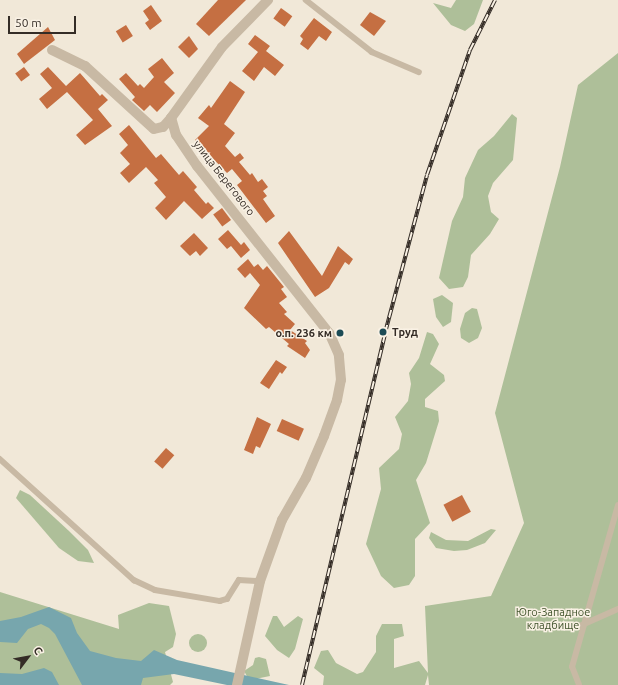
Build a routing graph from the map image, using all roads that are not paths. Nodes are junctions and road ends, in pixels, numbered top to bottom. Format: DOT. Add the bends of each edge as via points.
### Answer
graph roads {
  1 [pos="268,0"];
  2 [pos="306,0"];
  3 [pos="52,50"];
  4 [pos="419,72"];
  5 [pos="171,118"];
  6 [pos="0,459"];
  7 [pos="618,505"];
  8 [pos="260,581"];
  9 [pos="618,609"];
  10 [pos="582,625"];
  11 [pos="237,685"];
  12 [pos="579,685"];
  1 -- 5 [label="street" via="222,47"];
  2 -- 4 [label="lane" via="372,52"];
  3 -- 5 [label="street" via="85,66 154,129 163,127"];
  5 -- 8 [label="street, улица Берегового" via="176,135 197,166 237,213 329,333 339,355 341,380 324,436 306,478 282,520"];
  6 -- 8 [label="lane" via="134,580 155,590 220,601 226,599 239,580"];
  7 -- 10 [label="lane"];
  8 -- 11 [label="street, улица Берегового"];
  9 -- 10 [label="lane"];
  10 -- 12 [label="lane" via="572,667"];
}
